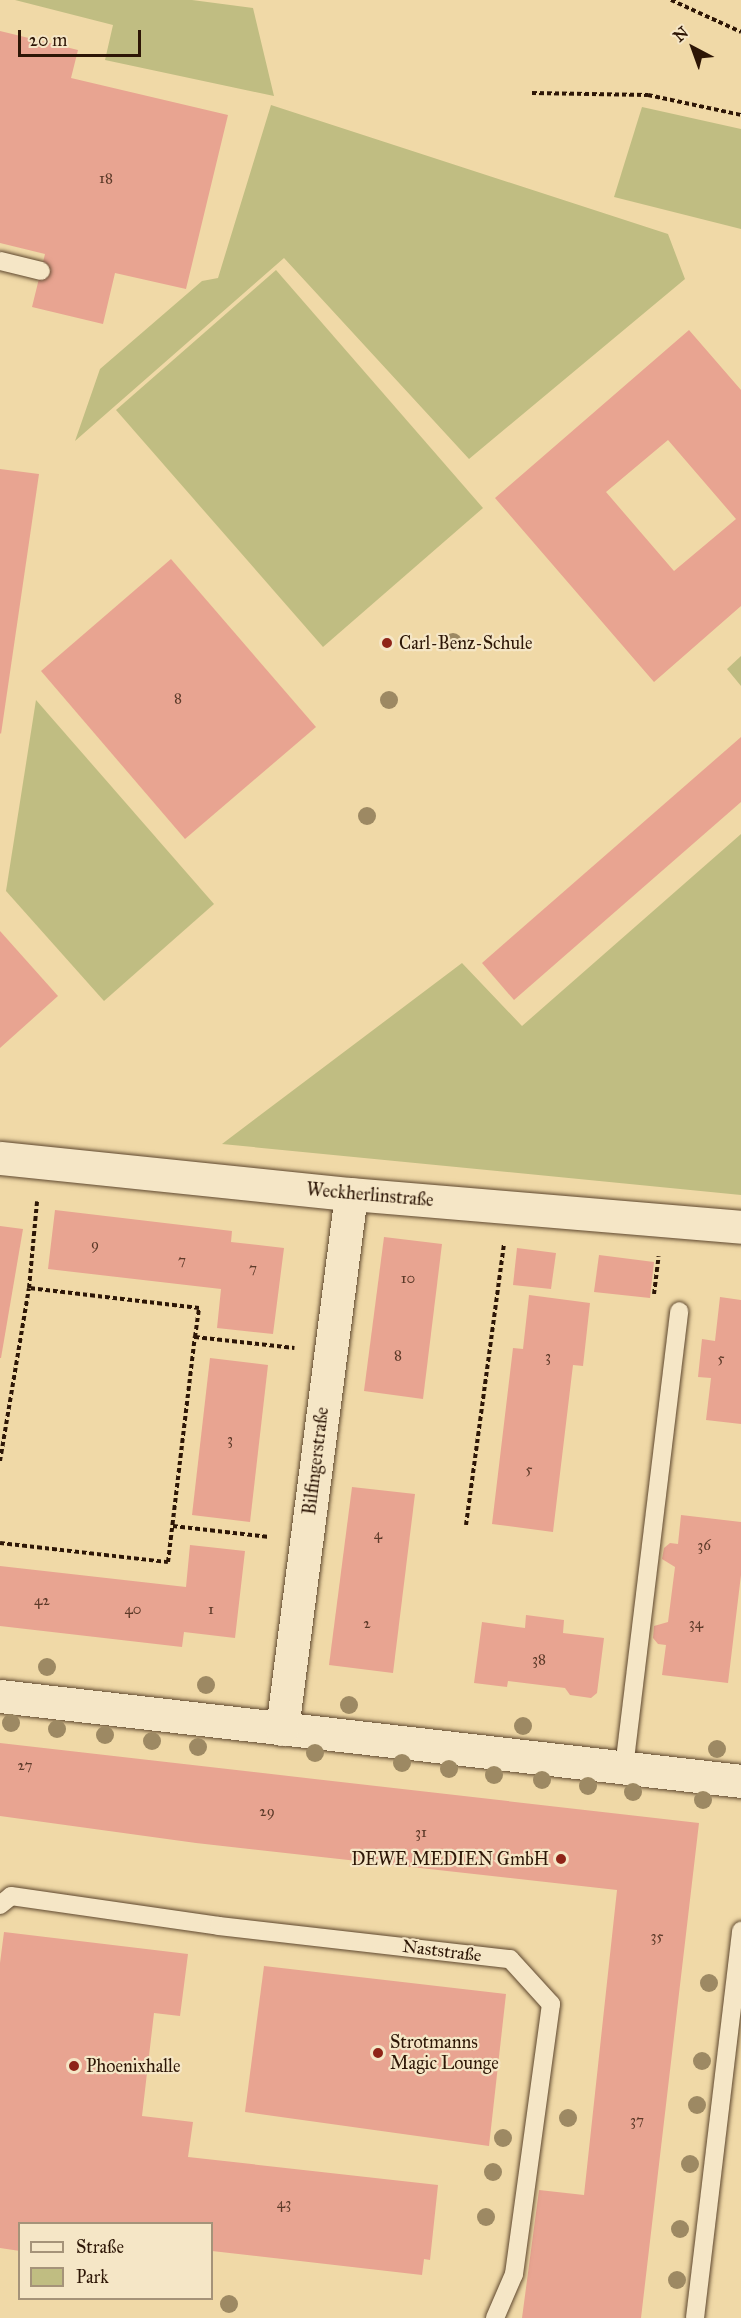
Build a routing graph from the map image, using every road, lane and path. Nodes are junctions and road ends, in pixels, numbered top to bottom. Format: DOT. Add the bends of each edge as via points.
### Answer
graph roads {
  1 [pos="670,0"];
  2 [pos="741,32"];
  3 [pos="532,93"];
  4 [pos="741,115"];
  5 [pos="0,261"];
  6 [pos="41,271"];
  7 [pos="0,1158"];
  8 [pos="40,1162"];
  9 [pos="351,1194"];
  10 [pos="509,1207"];
  11 [pos="663,1220"];
  12 [pos="741,1227"];
  13 [pos="29,1288"];
  14 [pos="679,1311"];
  15 [pos="195,1337"];
  16 [pos="330,1352"];
  17 [pos="0,1461"];
  18 [pos="466,1525"];
  19 [pos="173,1526"];
  20 [pos="306,1542"];
  21 [pos="0,1543"];
  22 [pos="0,1696"];
  23 [pos="282,1729"];
  24 [pos="624,1768"];
  25 [pos="741,1781"];
  26 [pos="0,1905"];
  27 [pos="741,1931"];
  28 [pos="495,2318"];
  29 [pos="695,2318"];
  1 -- 2 [label="path"];
  3 -- 4 [label="path" via="648,95"];
  5 -- 6 [label="lane"];
  7 -- 8 [label="street, Weckherlinstraße"];
  8 -- 9 [label="street, Weckherlinstraße"];
  8 -- 13 [label="path"];
  9 -- 10 [label="street, Weckherlinstraße"];
  9 -- 16 [label="street, Bilfingerstraße"];
  10 -- 11 [label="street, Weckherlinstraße"];
  10 -- 18 [label="path"];
  11 -- 12 [label="street, Weckherlinstraße"];
  11 -- 14 [label="path" via="654,1299"];
  13 -- 15 [label="path" via="199,1308"];
  13 -- 17 [label="path"];
  14 -- 24 [label="lane"];
  15 -- 16 [label="path"];
  15 -- 19 [label="path"];
  16 -- 20 [label="street, Bilfingerstraße"];
  19 -- 20 [label="path"];
  19 -- 21 [label="path" via="168,1562"];
  20 -- 23 [label="street, Bilfingerstraße"];
  22 -- 23 [label="street"];
  23 -- 24 [label="street"];
  24 -- 25 [label="street"];
  26 -- 28 [label="lane, Naststraße" via="11,1896 219,1926 510,1959 551,2004 514,2274"];
  27 -- 29 [label="lane"];
}
